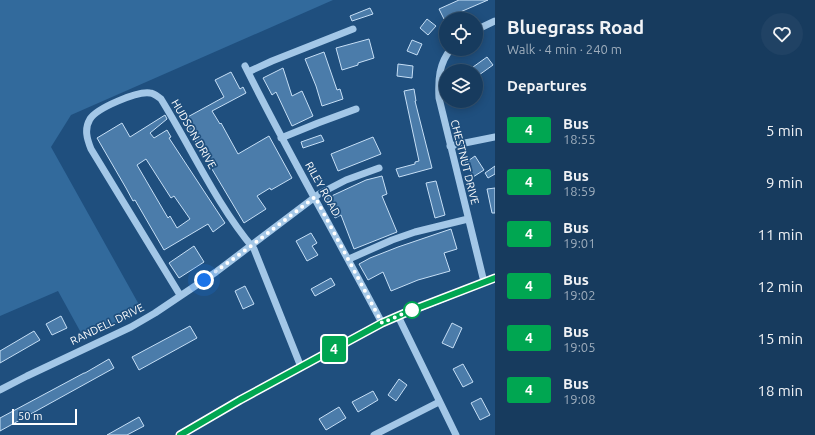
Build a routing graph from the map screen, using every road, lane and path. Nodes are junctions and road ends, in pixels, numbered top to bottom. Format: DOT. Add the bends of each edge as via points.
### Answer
graph roads {
  1 [pos="495,21"];
  2 [pos="483,27"];
  3 [pos="353,29"];
  4 [pos="446,56"];
  5 [pos="356,109"];
  6 [pos="495,137"];
  7 [pos="281,138"];
  8 [pos="450,146"];
  9 [pos="379,168"];
  10 [pos="315,197"];
  11 [pos="468,219"];
  12 [pos="251,246"];
  13 [pos="349,259"];
  14 [pos="495,278"];
  15 [pos="484,282"];
  16 [pos="180,295"];
  17 [pos="398,316"];
  18 [pos="382,323"];
  19 [pos="301,367"];
  20 [pos="0,390"];
  21 [pos="439,402"];
  22 [pos="180,435"];
  23 [pos="374,435"];
  24 [pos="456,435"];
  1 -- 2 [label="street"];
  3 -- 7 [label="street, RILEY ROAD" via="246,69"];
  4 -- 8 [label="street, CHESTNUT DRIVE" via="441,66 438,87"];
  5 -- 7 [label="street"];
  6 -- 8 [label="street"];
  7 -- 10 [label="street, RILEY ROAD"];
  8 -- 11 [label="street, CHESTNUT DRIVE"];
  9 -- 10 [label="street, RANDELL DRIVE" via="330,187"];
  10 -- 12 [label="street, RANDELL DRIVE"];
  10 -- 13 [label="street, RILEY ROAD"];
  11 -- 13 [label="street" via="415,232"];
  11 -- 15 [label="street, CHESTNUT DRIVE"];
  12 -- 16 [label="street, RANDELL DRIVE"];
  12 -- 16 [label="street, HUDSON DRIVE" via="212,188 161,99 150,93 141,93 95,113 88,125 87,134 91,149"];
  12 -- 19 [label="street, HUDSON DRIVE"];
  13 -- 18 [label="street, RILEY ROAD"];
  14 -- 15 [label="street"];
  15 -- 17 [label="street"];
  16 -- 20 [label="street, RANDELL DRIVE" via="131,327"];
  17 -- 18 [label="street"];
  17 -- 21 [label="street"];
  18 -- 19 [label="street"];
  19 -- 22 [label="street"];
  21 -- 23 [label="street"];
  21 -- 24 [label="street"];
}
